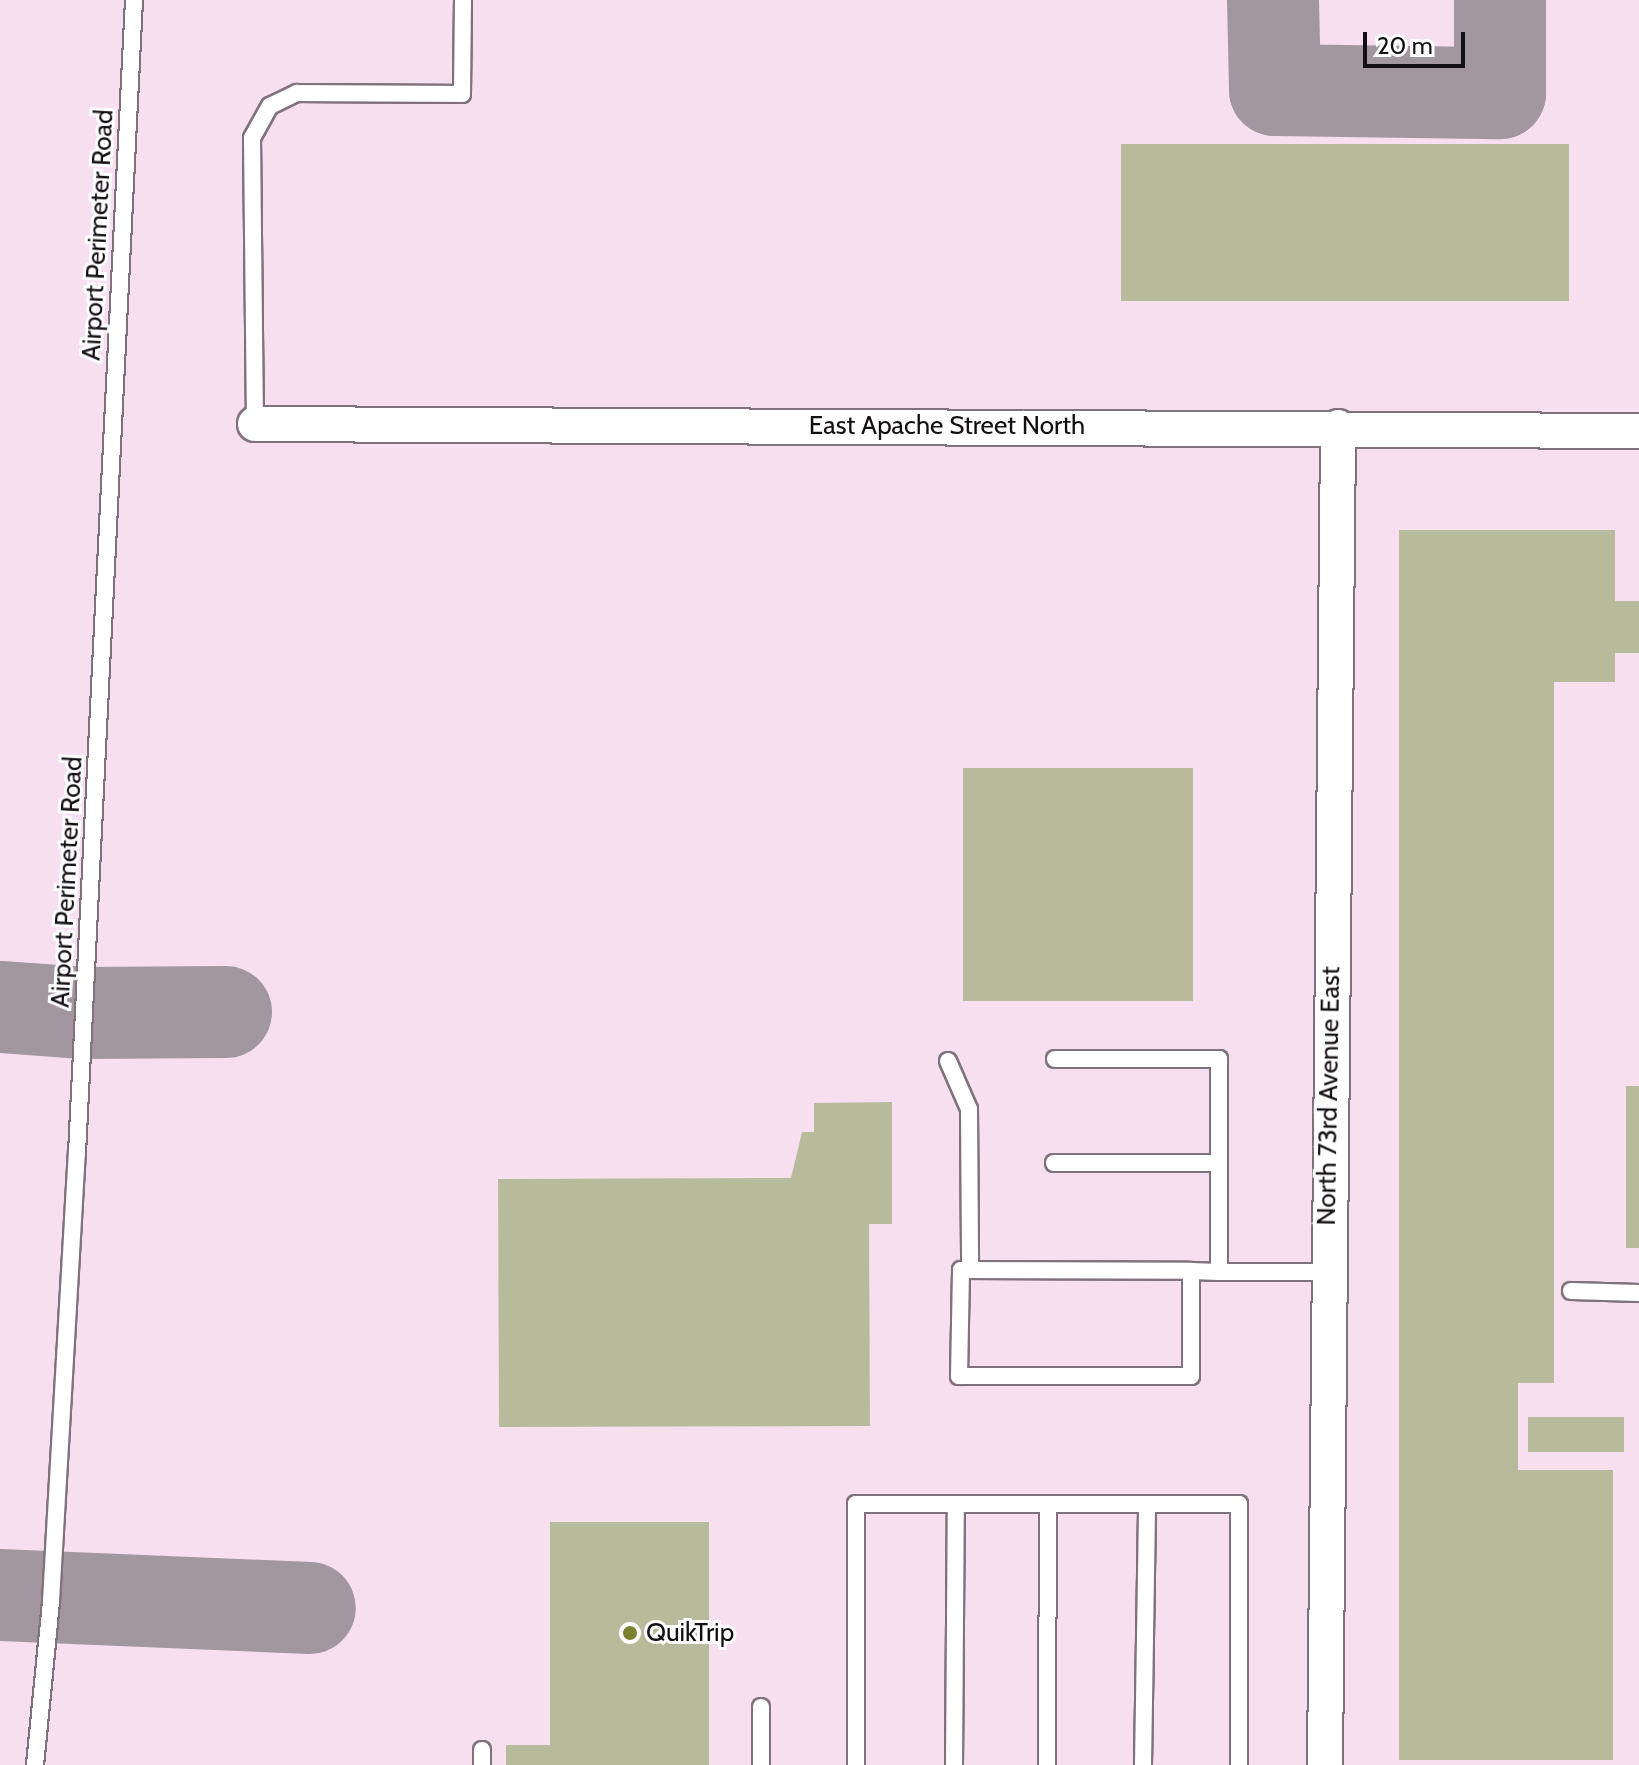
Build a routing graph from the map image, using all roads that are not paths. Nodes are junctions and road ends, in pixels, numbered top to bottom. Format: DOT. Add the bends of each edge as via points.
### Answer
graph roads {
  1 [pos="134,0"];
  2 [pos="463,0"];
  3 [pos="255,424"];
  4 [pos="1338,427"];
  5 [pos="1639,431"];
  6 [pos="1055,1059"];
  7 [pos="948,1061"];
  8 [pos="1054,1163"];
  9 [pos="1219,1163"];
  10 [pos="970,1270"];
  11 [pos="1191,1271"];
  12 [pos="1219,1272"];
  13 [pos="1326,1272"];
  14 [pos="1571,1291"];
  15 [pos="1639,1293"];
  16 [pos="956,1504"];
  17 [pos="1048,1504"];
  18 [pos="1147,1504"];
  19 [pos="761,1707"];
  20 [pos="35,1765"];
  21 [pos="761,1765"];
  22 [pos="856,1765"];
  23 [pos="954,1765"];
  24 [pos="1047,1765"];
  25 [pos="1143,1765"];
  26 [pos="1239,1765"];
  27 [pos="1325,1765"];
  1 -- 20 [label="lane, Airport Perimeter Road" via="76,1167 51,1601"];
  2 -- 3 [label="lane" via="462,94 297,93 270,106 252,138"];
  3 -- 4 [label="street, East Apache Street North"];
  4 -- 5 [label="street, East Apache Street North"];
  4 -- 13 [label="street, North 73rd Avenue East"];
  6 -- 9 [label="lane" via="1219,1059"];
  7 -- 10 [label="lane" via="969,1109"];
  8 -- 9 [label="lane"];
  9 -- 12 [label="lane"];
  10 -- 11 [label="lane"];
  10 -- 11 [label="lane" via="961,1270 959,1376 1191,1376"];
  11 -- 12 [label="lane"];
  12 -- 13 [label="lane"];
  13 -- 27 [label="street, North 73rd Avenue East"];
  14 -- 15 [label="lane"];
  16 -- 17 [label="lane"];
  16 -- 22 [label="lane" via="856,1504"];
  16 -- 23 [label="lane"];
  17 -- 18 [label="lane"];
  17 -- 24 [label="lane"];
  18 -- 25 [label="lane"];
  18 -- 26 [label="lane" via="1239,1504"];
  19 -- 21 [label="lane"];
}
